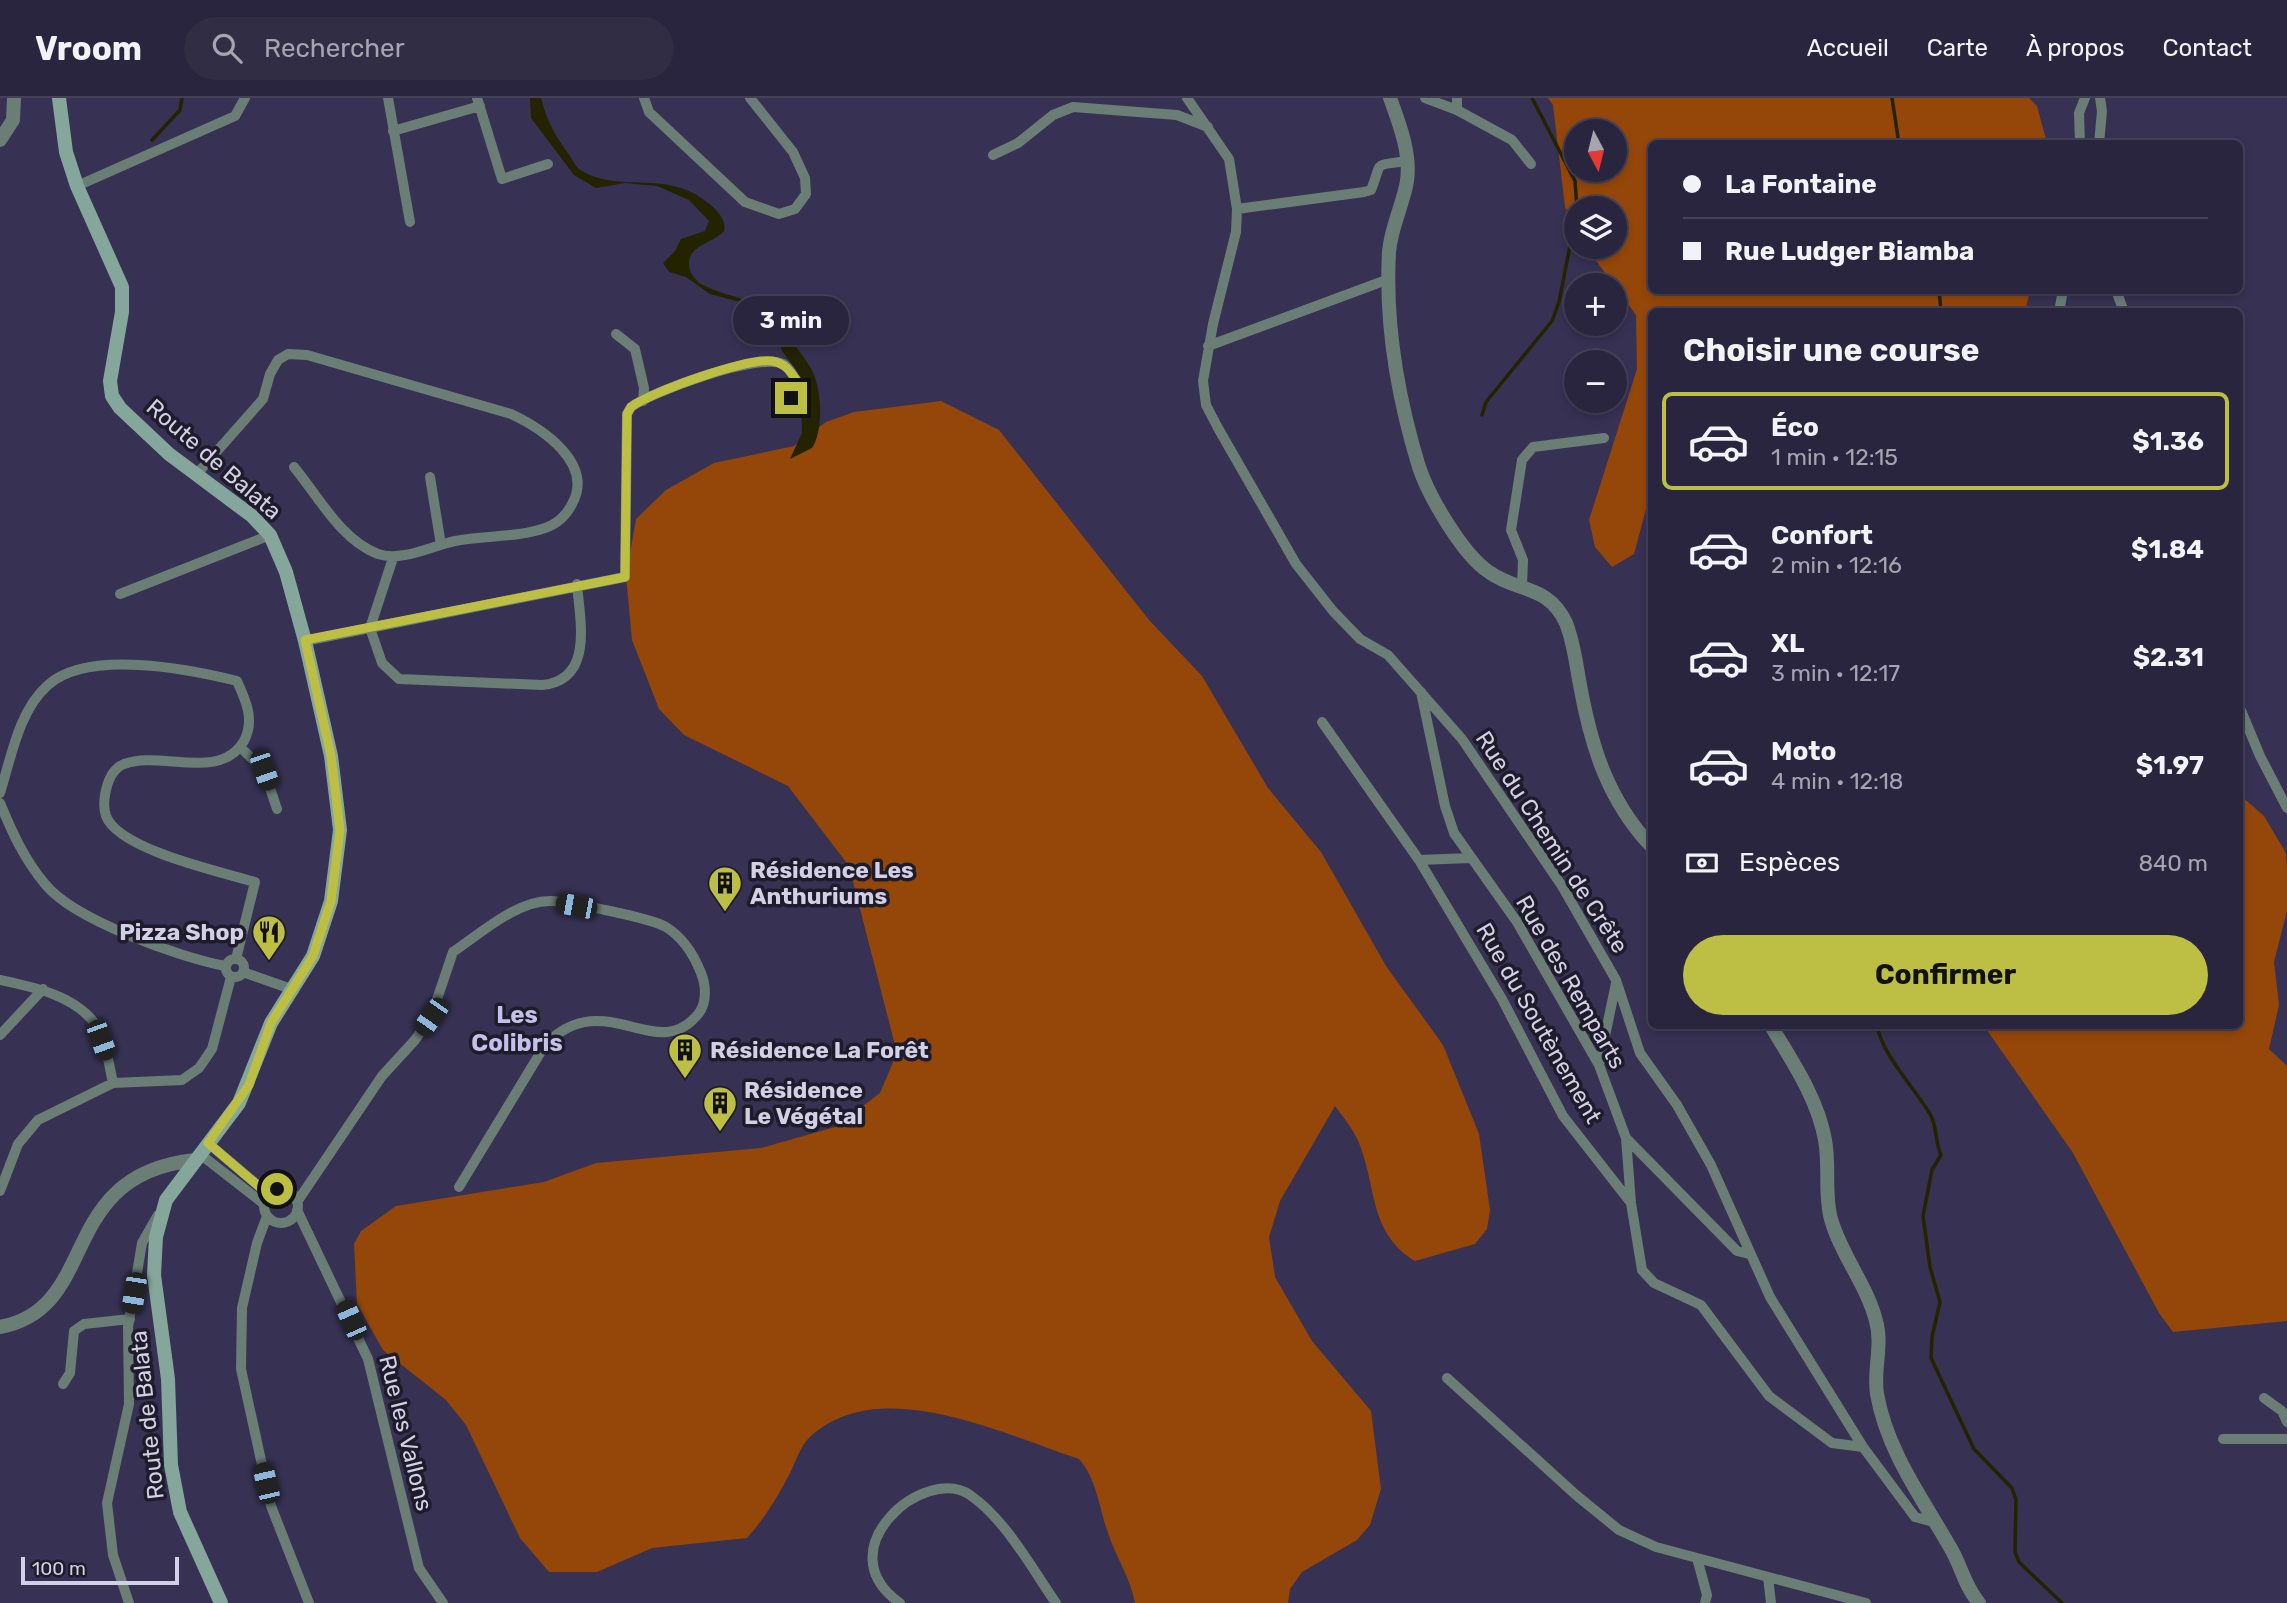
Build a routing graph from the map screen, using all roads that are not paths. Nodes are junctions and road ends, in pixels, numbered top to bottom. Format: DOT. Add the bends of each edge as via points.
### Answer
graph roads {
  1 [pos="14,98"];
  2 [pos="59,98"];
  3 [pos="245,98"];
  4 [pos="388,98"];
  5 [pos="644,98"];
  6 [pos="750,98"];
  7 [pos="1187,98"];
  8 [pos="1390,98"];
  9 [pos="1425,98"];
  10 [pos="1457,98"];
  11 [pos="2085,98"];
  12 [pos="2100,98"];
  13 [pos="478,102"];
  14 [pos="1457,110"];
  15 [pos="1210,129"];
  16 [pos="393,131"];
  17 [pos="0,140"];
  18 [pos="2080,140"];
  19 [pos="2099,140"];
  20 [pos="993,155"];
  21 [pos="1407,161"];
  22 [pos="548,164"];
  23 [pos="1531,164"];
  24 [pos="77,186"];
  25 [pos="1237,209"];
  26 [pos="410,222"];
  27 [pos="1389,279"];
  28 [pos="616,334"];
  29 [pos="1208,346"];
  30 [pos="791,398"];
  31 [pos="643,401"];
  32 [pos="1604,438"];
  33 [pos="294,467"];
  34 [pos="196,475"];
  35 [pos="430,477"];
  36 [pos="270,535"];
  37 [pos="441,545"];
  38 [pos="393,558"];
  39 [pos="577,584"];
  40 [pos="1522,586"];
  41 [pos="120,594"];
  42 [pos="370,628"];
  43 [pos="305,640"];
  44 [pos="1420,690"];
  45 [pos="2243,715"];
  46 [pos="1322,723"];
  47 [pos="240,747"];
  48 [pos="0,793"];
  49 [pos="0,803"];
  50 [pos="2287,808"];
  51 [pos="277,809"];
  52 [pos="1648,841"];
  53 [pos="1470,859"];
  54 [pos="1419,860"];
  55 [pos="236,959"];
  56 [pos="225,966"];
  57 [pos="243,972"];
  58 [pos="232,977"];
  59 [pos="0,979"];
  60 [pos="1616,980"];
  61 [pos="43,989"];
  62 [pos="294,990"];
  63 [pos="1773,1029"];
  64 [pos="0,1035"];
  65 [pos="1599,1065"];
  66 [pos="113,1083"];
  67 [pos="1626,1138"];
  68 [pos="201,1152"];
  69 [pos="314,1174"];
  70 [pos="459,1186"];
  71 [pos="288,1190"];
  72 [pos="0,1191"];
  73 [pos="266,1199"];
  74 [pos="166,1200"];
  75 [pos="1631,1203"];
  76 [pos="297,1206"];
  77 [pos="267,1216"];
  78 [pos="284,1222"];
  79 [pos="309,1234"];
  80 [pos="257,1243"];
  81 [pos="1749,1254"];
  82 [pos="130,1319"];
  83 [pos="0,1327"];
  84 [pos="1447,1378"];
  85 [pos="63,1384"];
  86 [pos="2264,1398"];
  87 [pos="2287,1422"];
  88 [pos="2223,1439"];
  89 [pos="2287,1439"];
  90 [pos="1863,1447"];
  91 [pos="1934,1522"];
  92 [pos="1697,1558"];
  93 [pos="1768,1577"];
  94 [pos="129,1603"];
  95 [pos="221,1603"];
  96 [pos="309,1603"];
  97 [pos="443,1603"];
  98 [pos="900,1603"];
  99 [pos="1056,1603"];
  100 [pos="1705,1603"];
  101 [pos="1771,1603"];
  102 [pos="1866,1603"];
  103 [pos="1979,1603"];
  1 -- 17 [label="street" via="13,120"];
  2 -- 24 [label="main road, Route de Balata" via="66,152"];
  3 -- 24 [label="street" via="235,116"];
  4 -- 16 [label="street"];
  5 -- 6 [label="street" via="649,112 745,202 779,214 795,209 806,194 805,178 793,152"];
  7 -- 15 [label="street, Rue du Chemin de Crête"];
  8 -- 21 [label="street"];
  9 -- 14 [label="street"];
  10 -- 14 [label="street"];
  11 -- 18 [label="street" via="2079,113"];
  12 -- 19 [label="street"];
  13 -- 16 [label="street"];
  13 -- 22 [label="street" via="502,179"];
  14 -- 23 [label="street" via="1512,140"];
  15 -- 20 [label="street" via="1177,115 1073,107 1059,111 1018,143"];
  15 -- 25 [label="street, Rue du Chemin de Crête" via="1229,159"];
  16 -- 26 [label="street"];
  21 -- 25 [label="street" via="1380,165 1373,187 1364,192"];
  21 -- 27 [label="street" via="1407,179 1392,230"];
  24 -- 34 [label="main road, Route de Balata" via="122,287 112,396"];
  25 -- 29 [label="street, Rue du Chemin de Crête" via="1236,232"];
  27 -- 29 [label="street"];
  27 -- 40 [label="street" via="1389,323 1420,470 1477,562 1498,578"];
  28 -- 31 [label="street" via="635,349"];
  29 -- 44 [label="street, Rue du Chemin de Crête" via="1202,380 1206,405 1296,564 1360,639 1388,655"];
  30 -- 31 [label="street" via="797,381 785,365 770,360 730,367"];
  31 -- 39 [label="street" via="627,414 625,577"];
  32 -- 40 [label="street" via="1533,447 1522,460 1511,530 1523,560"];
  33 -- 38 [label="street" via="353,539"];
  34 -- 36 [label="main road, Route de Balata"];
  34 -- 37 [label="street" via="263,400 278,360 293,354 511,414 542,432 568,457 577,491 570,508 555,523 530,532"];
  35 -- 37 [label="street"];
  36 -- 41 [label="street"];
  36 -- 43 [label="main road, Route de Balata"];
  37 -- 38 [label="street"];
  38 -- 42 [label="street"];
  39 -- 42 [label="street"];
  39 -- 42 [label="street" via="582,633 579,657 568,675 552,684 399,680 382,663"];
  40 -- 52 [label="street" via="1541,593 1561,613 1573,641 1596,759 1615,796"];
  42 -- 43 [label="street"];
  43 -- 62 [label="main road, Route de Balata" via="331,756 340,830 331,901 313,956"];
  44 -- 53 [label="street, Rue des Remparts" via="1445,806"];
  44 -- 60 [label="street, Rue du Chemin de Crête" via="1462,739 1546,863"];
  45 -- 50 [label="street"];
  46 -- 54 [label="street, Rue du Soutènement"];
  47 -- 48 [label="street" via="251,728 237,681 192,670 94,668 65,675 47,686 23,721"];
  47 -- 51 [label="street" via="264,770"];
  47 -- 55 [label="street" via="212,761 134,761 120,766 108,781 105,800 106,817 136,843 255,882"];
  49 -- 56 [label="street" via="17,845 46,885 74,909 196,960"];
  53 -- 54 [label="street"];
  53 -- 65 [label="street, Rue des Remparts" via="1517,922"];
  54 -- 75 [label="street, Rue du Soutènement" via="1502,999 1563,1116"];
  55 -- 56 [label="street"];
  55 -- 57 [label="street" via="242,962"];
  56 -- 58 [label="street"];
  57 -- 58 [label="street"];
  57 -- 62 [label="street"];
  58 -- 66 [label="street" via="212,1049 199,1069 182,1080"];
  59 -- 61 [label="street"];
  60 -- 65 [label="street"];
  60 -- 81 [label="street, Rue du Chemin de Crête" via="1640,1054 1677,1105 1711,1165"];
  61 -- 64 [label="street"];
  61 -- 66 [label="street" via="78,1007 96,1026"];
  62 -- 68 [label="main road, Route de Balata" via="271,1023 239,1103"];
  63 -- 91 [label="street" via="1822,1125 1830,1216 1873,1309 1880,1337 1876,1373 1880,1407 1904,1468"];
  65 -- 67 [label="street, Rue des Remparts"];
  66 -- 72 [label="street" via="66,1104 26,1131"];
  67 -- 75 [label="street"];
  67 -- 81 [label="street, Rue des Remparts" via="1737,1251"];
  68 -- 73 [label="street"];
  68 -- 74 [label="main road, Route de Balata"];
  68 -- 83 [label="street" via="140,1173 114,1192 89,1225 61,1288 42,1309"];
  69 -- 70 [label="street" via="382,1076 431,1017 453,952 528,906 550,901 655,922 676,935 694,956 705,981 702,1009 690,1024 661,1034 596,1019 558,1031"];
  69 -- 71 [label="street"];
  69 -- 76 [label="street"];
  71 -- 73 [label="street" via="277,1189"];
  71 -- 76 [label="street"];
  73 -- 77 [label="street"];
  74 -- 82 [label="street" via="142,1243"];
  74 -- 95 [label="main road, Route de Balata" via="156,1237 154,1275 168,1379 171,1465 180,1512"];
  75 -- 90 [label="street" via="1642,1269 1654,1283 1701,1305 1769,1396 1832,1443"];
  76 -- 78 [label="street"];
  76 -- 79 [label="street, Rue les Vallons"];
  77 -- 78 [label="street"];
  77 -- 80 [label="street"];
  78 -- 79 [label="street"];
  78 -- 80 [label="street"];
  79 -- 97 [label="street, Rue les Vallons" via="368,1359 419,1568"];
  80 -- 96 [label="street" via="242,1308 241,1370 271,1506"];
  81 -- 90 [label="street, Rue du Chemin de Crête" via="1770,1297"];
  82 -- 85 [label="street" via="84,1324 74,1331 70,1373"];
  82 -- 94 [label="street" via="129,1404 107,1503 113,1555"];
  84 -- 92 [label="street" via="1619,1530"];
  86 -- 87 [label="street" via="2282,1411"];
  88 -- 89 [label="street"];
  90 -- 91 [label="street, Rue du Chemin de Crête" via="1915,1517"];
  91 -- 103 [label="street"];
  92 -- 93 [label="street"];
  92 -- 100 [label="street"];
  93 -- 101 [label="street"];
  93 -- 102 [label="street"];
  98 -- 99 [label="street" via="877,1582 871,1563 873,1544 880,1528 898,1510 923,1493 944,1487 968,1493 998,1522"];
}
